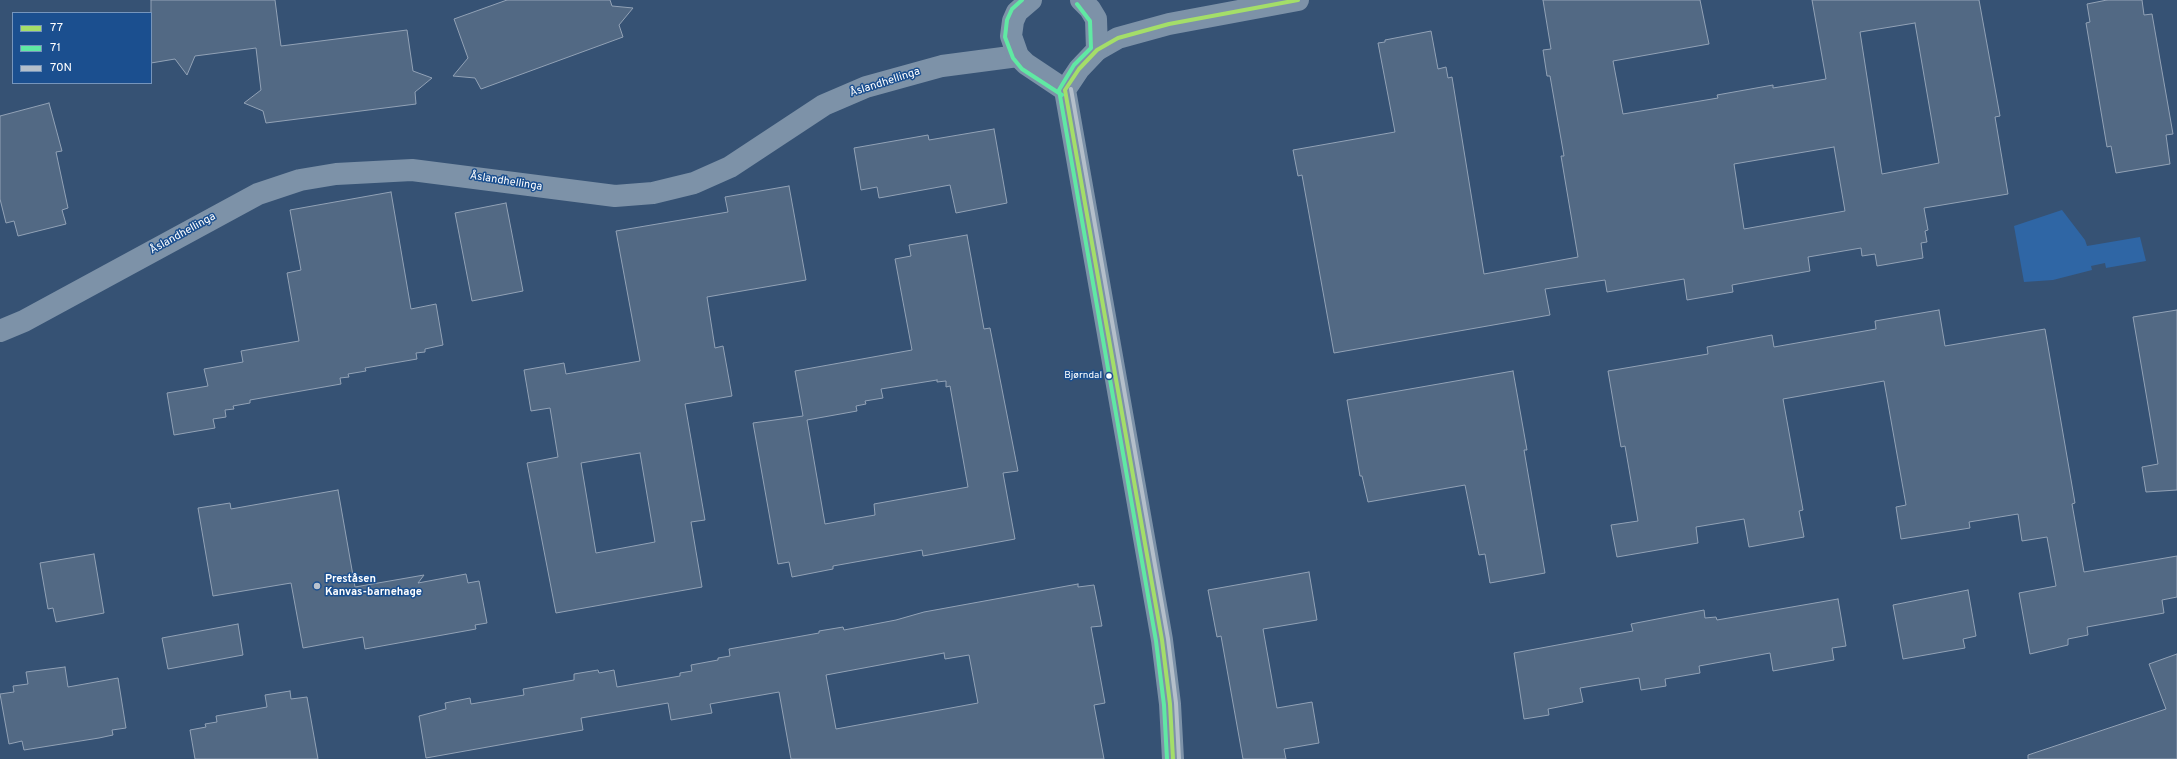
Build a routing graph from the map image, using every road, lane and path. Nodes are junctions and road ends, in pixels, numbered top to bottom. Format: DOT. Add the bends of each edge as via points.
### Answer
graph roads {
  1 [pos="1031,0"];
  2 [pos="1081,0"];
  3 [pos="1285,1"];
  4 [pos="1097,50"];
  5 [pos="1018,56"];
  6 [pos="1065,90"];
  7 [pos="0,330"];
  8 [pos="1173,759"];
  1 -- 5 [label="street" via="1017,12 1012,21 1011,36"];
  2 -- 4 [label="street" via="1096,19"];
  3 -- 4 [label="street" via="1169,24 1118,38"];
  4 -- 6 [label="street" via="1079,69"];
  5 -- 6 [label="street"];
  5 -- 7 [label="street, Åslandhellinga" via="942,66 866,87 824,105 730,167 694,183 652,193 615,196 412,170 336,174 300,180 258,194 24,321"];
  6 -- 8 [label="street" via="1163,647"];
}
